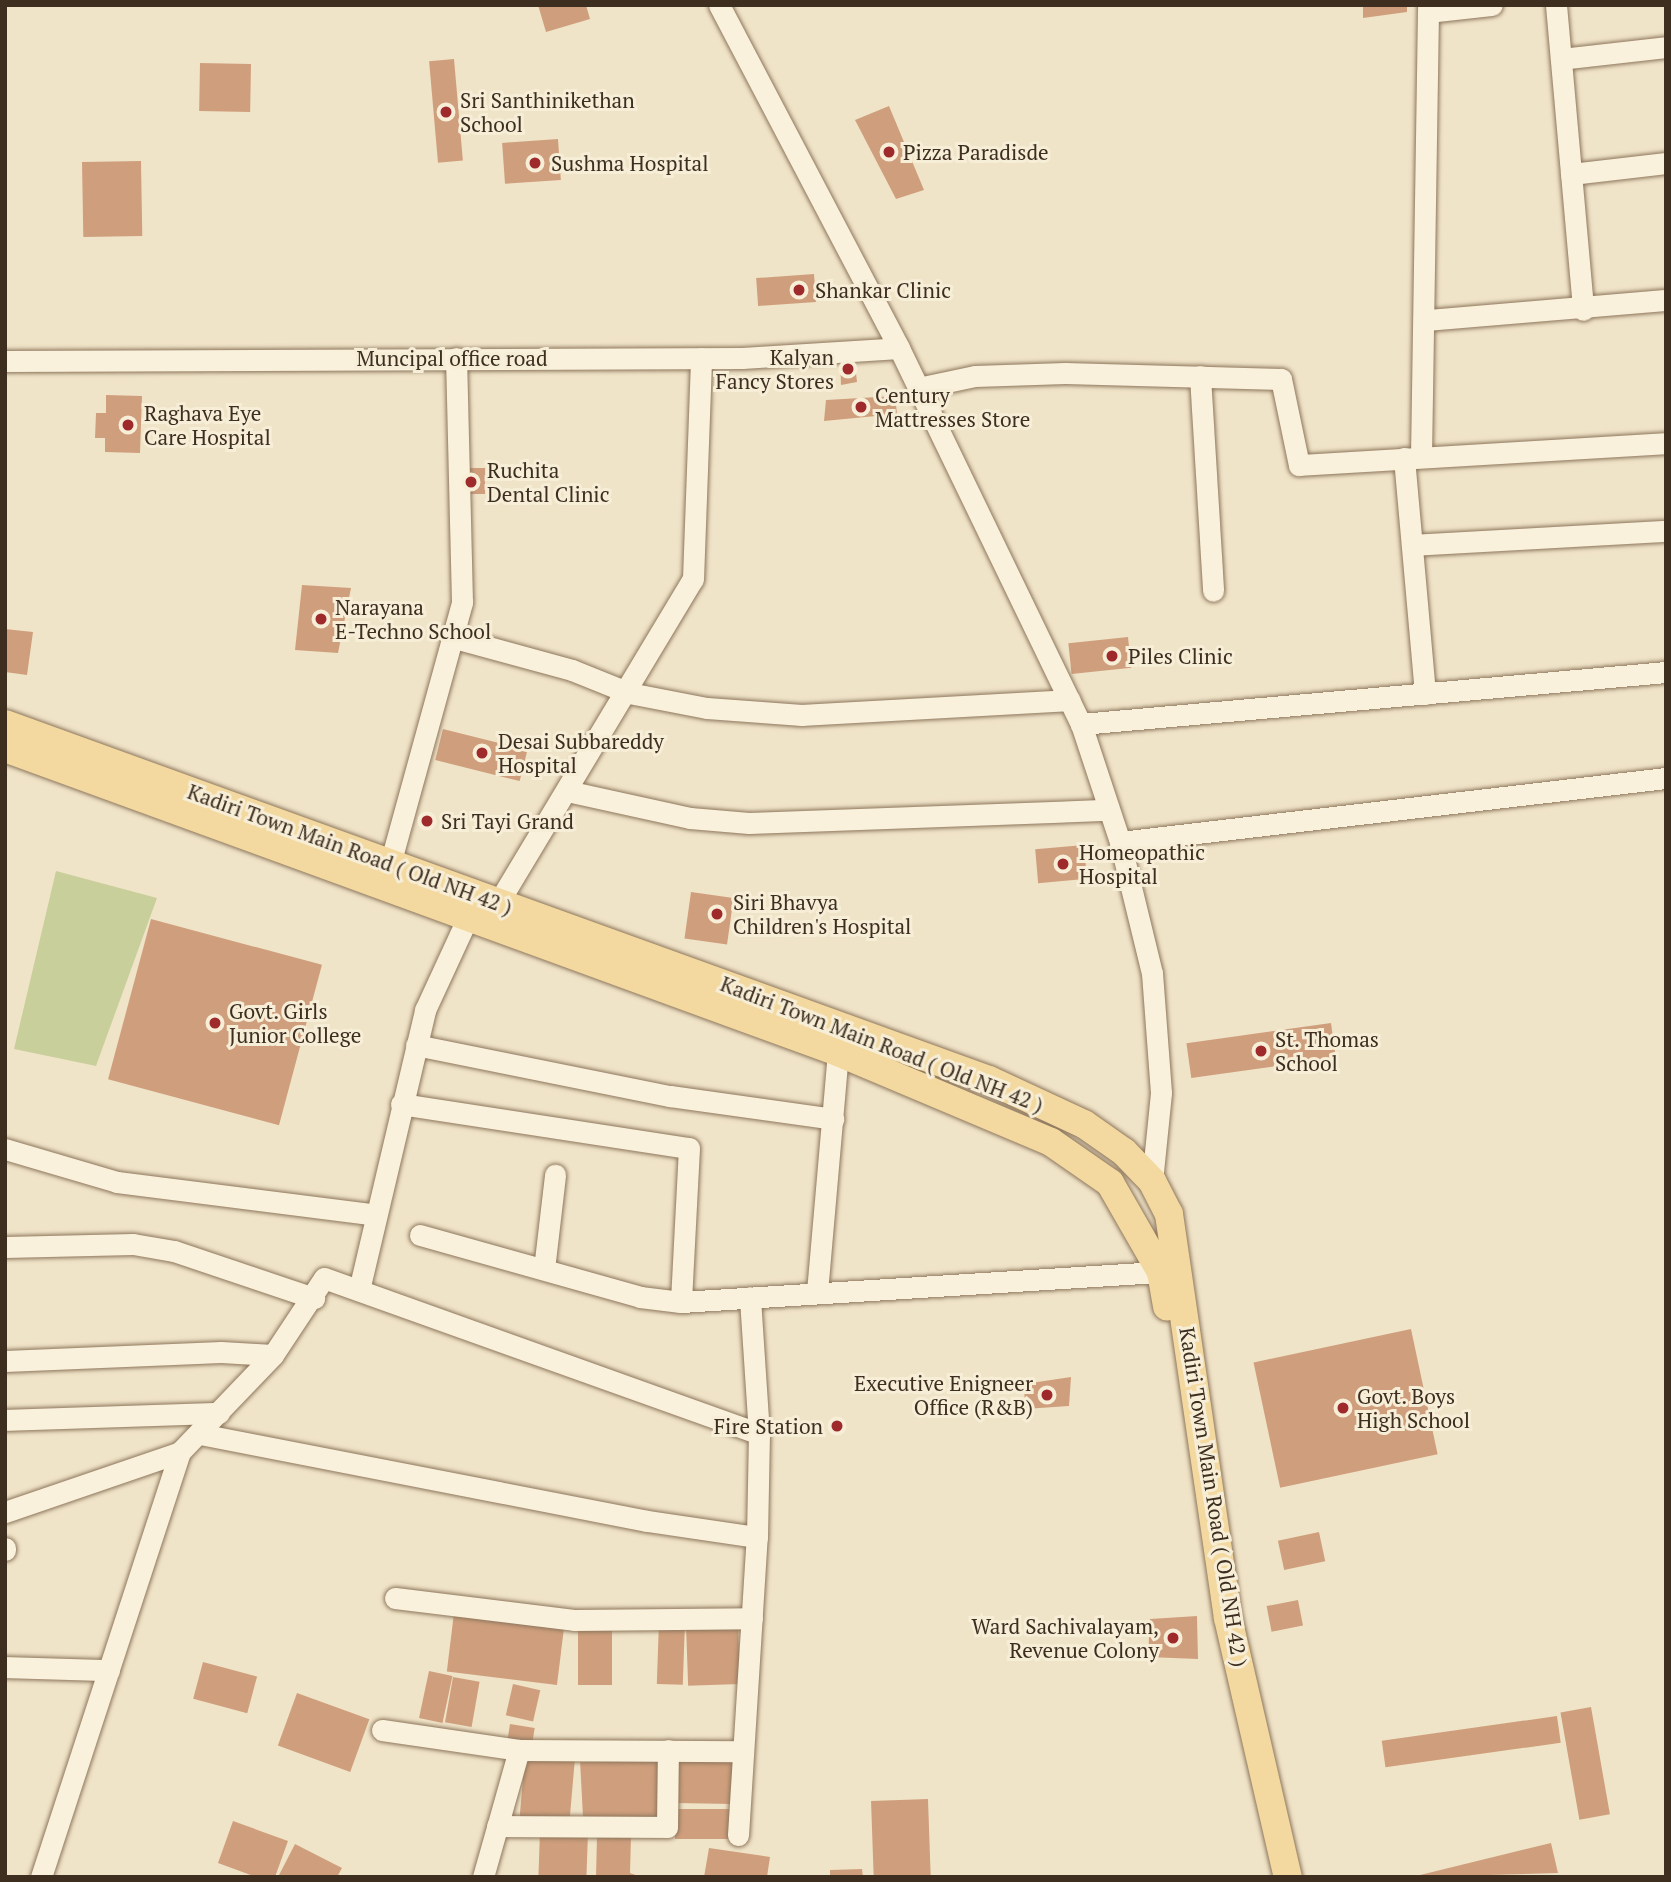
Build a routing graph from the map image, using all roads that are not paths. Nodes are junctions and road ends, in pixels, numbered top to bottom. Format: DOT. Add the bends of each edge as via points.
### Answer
graph roads {
  1 [pos="719,5"];
  2 [pos="1492,5"];
  3 [pos="1556,5"];
  4 [pos="1429,8"];
  5 [pos="1666,47"];
  6 [pos="1561,60"];
  7 [pos="1666,163"];
  8 [pos="1571,174"];
  9 [pos="1666,300"];
  10 [pos="1583,310"];
  11 [pos="1427,320"];
  12 [pos="898,348"];
  13 [pos="701,358"];
  14 [pos="456,359"];
  15 [pos="5,361"];
  16 [pos="1200,376"];
  17 [pos="918,388"];
  18 [pos="1666,443"];
  19 [pos="1412,458"];
  20 [pos="1666,531"];
  21 [pos="1412,545"];
  22 [pos="1213,591"];
  23 [pos="455,638"];
  24 [pos="1666,672"];
  25 [pos="629,693"];
  26 [pos="1425,694"];
  27 [pos="1070,700"];
  28 [pos="5,724"];
  29 [pos="1081,724"];
  30 [pos="5,748"];
  31 [pos="1666,778"];
  32 [pos="567,791"];
  33 [pos="1108,810"];
  34 [pos="1120,842"];
  35 [pos="390,864"];
  36 [pos="481,906"];
  37 [pos="839,1040"];
  38 [pos="416,1045"];
  39 [pos="401,1104"];
  40 [pos="832,1119"];
  41 [pos="5,1149"];
  42 [pos="555,1175"];
  43 [pos="1152,1181"];
  44 [pos="372,1214"];
  45 [pos="420,1236"];
  46 [pos="5,1247"];
  47 [pos="544,1269"];
  48 [pos="1171,1271"];
  49 [pos="359,1290"];
  50 [pos="817,1292"];
  51 [pos="750,1297"];
  52 [pos="314,1298"];
  53 [pos="681,1302"];
  54 [pos="273,1355"];
  55 [pos="5,1361"];
  56 [pos="219,1413"];
  57 [pos="5,1420"];
  58 [pos="200,1434"];
  59 [pos="759,1434"];
  60 [pos="180,1452"];
  61 [pos="5,1512"];
  62 [pos="757,1537"];
  63 [pos="395,1598"];
  64 [pos="752,1618"];
  65 [pos="5,1667"];
  66 [pos="108,1670"];
  67 [pos="382,1730"];
  68 [pos="519,1750"];
  69 [pos="668,1751"];
  70 [pos="743,1751"];
  71 [pos="497,1826"];
  72 [pos="738,1835"];
  73 [pos="41,1877"];
  74 [pos="483,1877"];
  75 [pos="1272,1877"];
  76 [pos="1288,1877"];
  1 -- 12 [label="street"];
  2 -- 4 [label="street"];
  3 -- 6 [label="street"];
  4 -- 11 [label="street"];
  5 -- 6 [label="street"];
  6 -- 8 [label="street"];
  7 -- 8 [label="street"];
  8 -- 10 [label="street"];
  9 -- 10 [label="street"];
  10 -- 11 [label="street"];
  11 -- 19 [label="street"];
  12 -- 13 [label="street, Muncipal office road"];
  12 -- 17 [label="street"];
  13 -- 14 [label="street, Muncipal office road"];
  13 -- 25 [label="street" via="693,579"];
  14 -- 15 [label="street, Muncipal office road"];
  14 -- 23 [label="street" via="462,602"];
  16 -- 17 [label="street" via="975,376"];
  16 -- 19 [label="street" via="1281,379 1299,465"];
  16 -- 22 [label="street"];
  17 -- 27 [label="street"];
  18 -- 19 [label="street"];
  19 -- 21 [label="street"];
  20 -- 21 [label="street"];
  21 -- 26 [label="street"];
  23 -- 25 [label="street" via="572,670"];
  23 -- 35 [label="street"];
  24 -- 26 [label="street"];
  25 -- 27 [label="street" via="707,708 802,715"];
  25 -- 32 [label="street"];
  26 -- 29 [label="street"];
  27 -- 29 [label="street"];
  28 -- 35 [label="main road, Kadiri Town Main Road ( Old NH 42 )"];
  29 -- 33 [label="street"];
  30 -- 36 [label="main road, Kadiri Town Main Road ( Old NH 42 )"];
  31 -- 34 [label="street"];
  32 -- 33 [label="street" via="690,818 749,823"];
  32 -- 36 [label="street"];
  33 -- 34 [label="street"];
  34 -- 43 [label="street" via="1152,974 1161,1093"];
  35 -- 36 [label="main road, Kadiri Town Main Road ( Old NH 42 )"];
  36 -- 37 [label="main road, Kadiri Town Main Road ( Old NH 42 )"];
  36 -- 38 [label="street" via="425,1010"];
  37 -- 40 [label="street"];
  37 -- 43 [label="main road, Kadiri Town Main Road ( Old NH 42 )" via="989,1080 1084,1124 1124,1152"];
  37 -- 48 [label="main road, Kadiri Town Main Road ( Old NH 42 )" via="1051,1142 1110,1183"];
  38 -- 39 [label="street"];
  38 -- 40 [label="street" via="670,1096"];
  39 -- 44 [label="street"];
  39 -- 53 [label="street" via="689,1148"];
  40 -- 50 [label="street"];
  41 -- 44 [label="street" via="117,1182"];
  42 -- 47 [label="street"];
  43 -- 48 [label="main road, Kadiri Town Main Road ( Old NH 42 )" via="1169,1214"];
  44 -- 49 [label="street"];
  45 -- 47 [label="street"];
  46 -- 52 [label="street" via="133,1244 174,1251"];
  47 -- 53 [label="street" via="640,1297"];
  48 -- 50 [label="street"];
  48 -- 75 [label="main road, Kadiri Town Main Road ( Old NH 42 )" via="1224,1666"];
  48 -- 76 [label="main road, Kadiri Town Main Road ( Old NH 42 )" via="1228,1618"];
  49 -- 52 [label="street" via="324,1278"];
  49 -- 59 [label="street"];
  50 -- 51 [label="street"];
  51 -- 53 [label="street"];
  51 -- 59 [label="street"];
  52 -- 54 [label="street"];
  54 -- 55 [label="street" via="221,1352"];
  54 -- 56 [label="street"];
  56 -- 57 [label="street"];
  56 -- 58 [label="street"];
  58 -- 60 [label="street"];
  58 -- 62 [label="street" via="647,1521"];
  59 -- 62 [label="street"];
  60 -- 61 [label="street"];
  60 -- 66 [label="street"];
  62 -- 64 [label="street"];
  63 -- 64 [label="street" via="574,1620"];
  64 -- 70 [label="street"];
  65 -- 66 [label="street"];
  66 -- 73 [label="street"];
  67 -- 68 [label="street"];
  68 -- 69 [label="street"];
  68 -- 71 [label="street"];
  69 -- 70 [label="street"];
  69 -- 71 [label="street" via="667,1827"];
  70 -- 72 [label="street"];
  71 -- 74 [label="street"];
}
